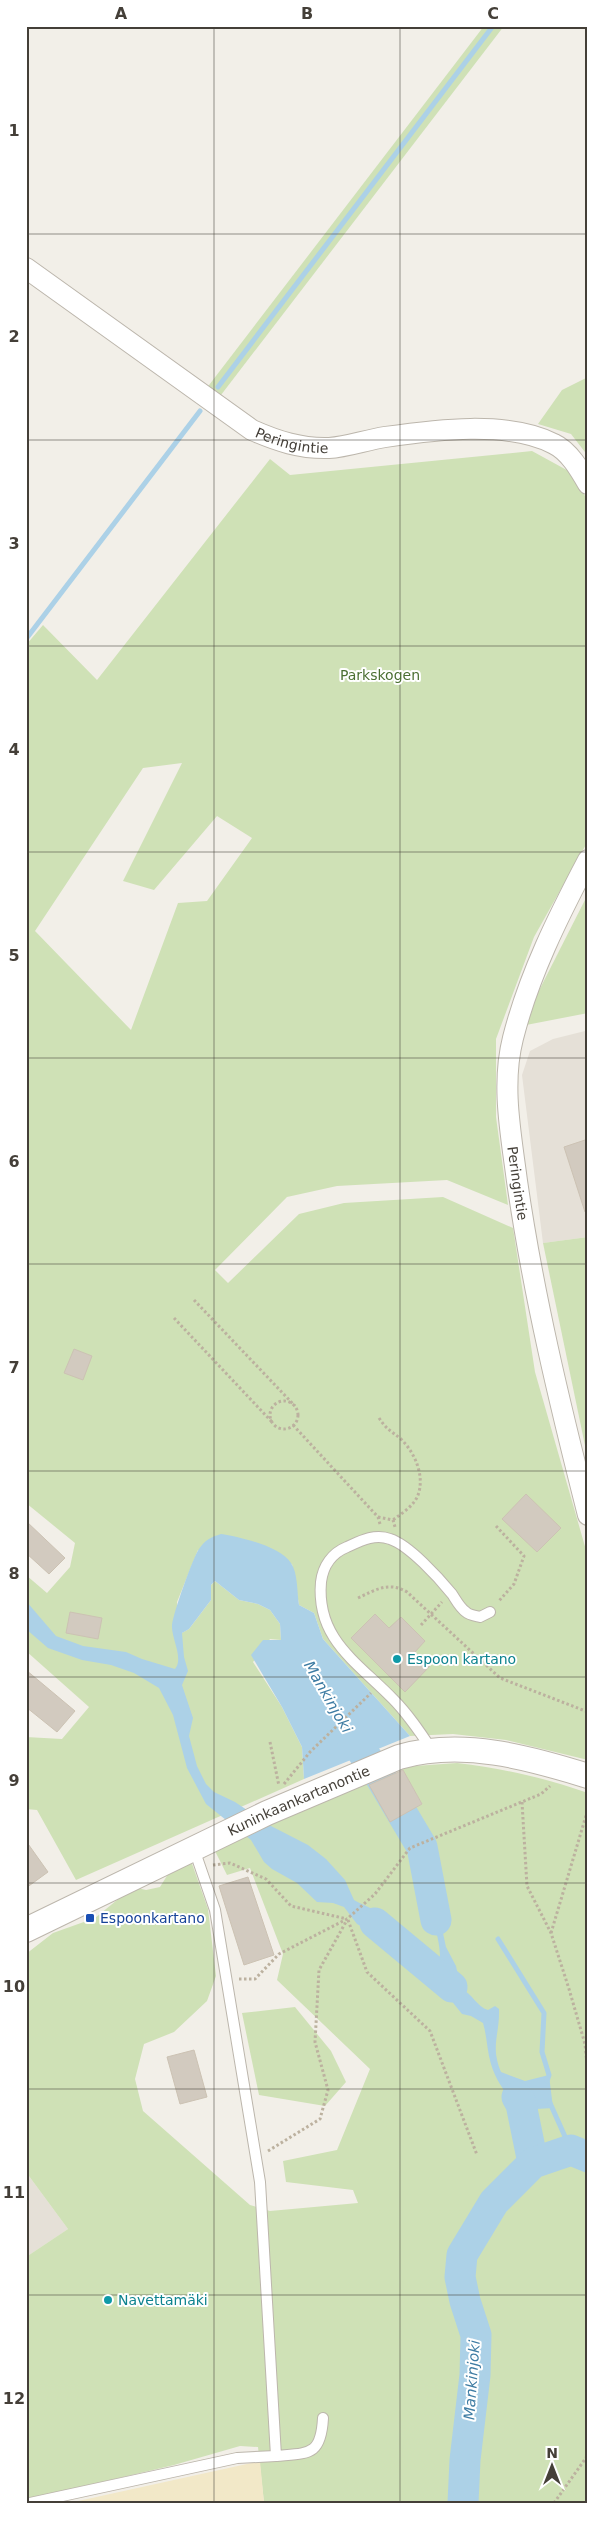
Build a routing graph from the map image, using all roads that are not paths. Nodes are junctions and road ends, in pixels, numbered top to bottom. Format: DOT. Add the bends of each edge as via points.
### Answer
graph roads {
  1 [pos="26,268"];
  2 [pos="588,484"];
  3 [pos="588,860"];
  4 [pos="588,1514"];
  5 [pos="490,1612"];
  6 [pos="432,1750"];
  7 [pos="579,1773"];
  8 [pos="193,1848"];
  9 [pos="26,1930"];
  10 [pos="322,2418"];
  11 [pos="276,2456"];
  12 [pos="30,2503"];
  1 -- 2 [label="street, Peringintie" via="252,430 286,444 329,448 386,437 460,429 522,432 555,444 579,468"];
  3 -- 4 [label="street, Peringintie" via="547,939 512,1038 507,1111 523,1220 543,1321"];
  5 -- 6 [label="lane" via="480,1617 467,1613 399,1542 384,1537 363,1540 343,1548 329,1559 322,1574 320,1598 324,1620 332,1637 392,1698"];
  6 -- 7 [label="street, Kuninkaankartanontie" via="472,1749"];
  6 -- 8 [label="street, Kuninkaankartanontie" via="399,1757"];
  8 -- 9 [label="street, Kuninkaankartanontie"];
  8 -- 11 [label="lane" via="215,1910 260,2182"];
  10 -- 11 [label="lane" via="322,2434 317,2447 309,2453"];
  11 -- 12 [label="lane" via="237,2458"];
}
